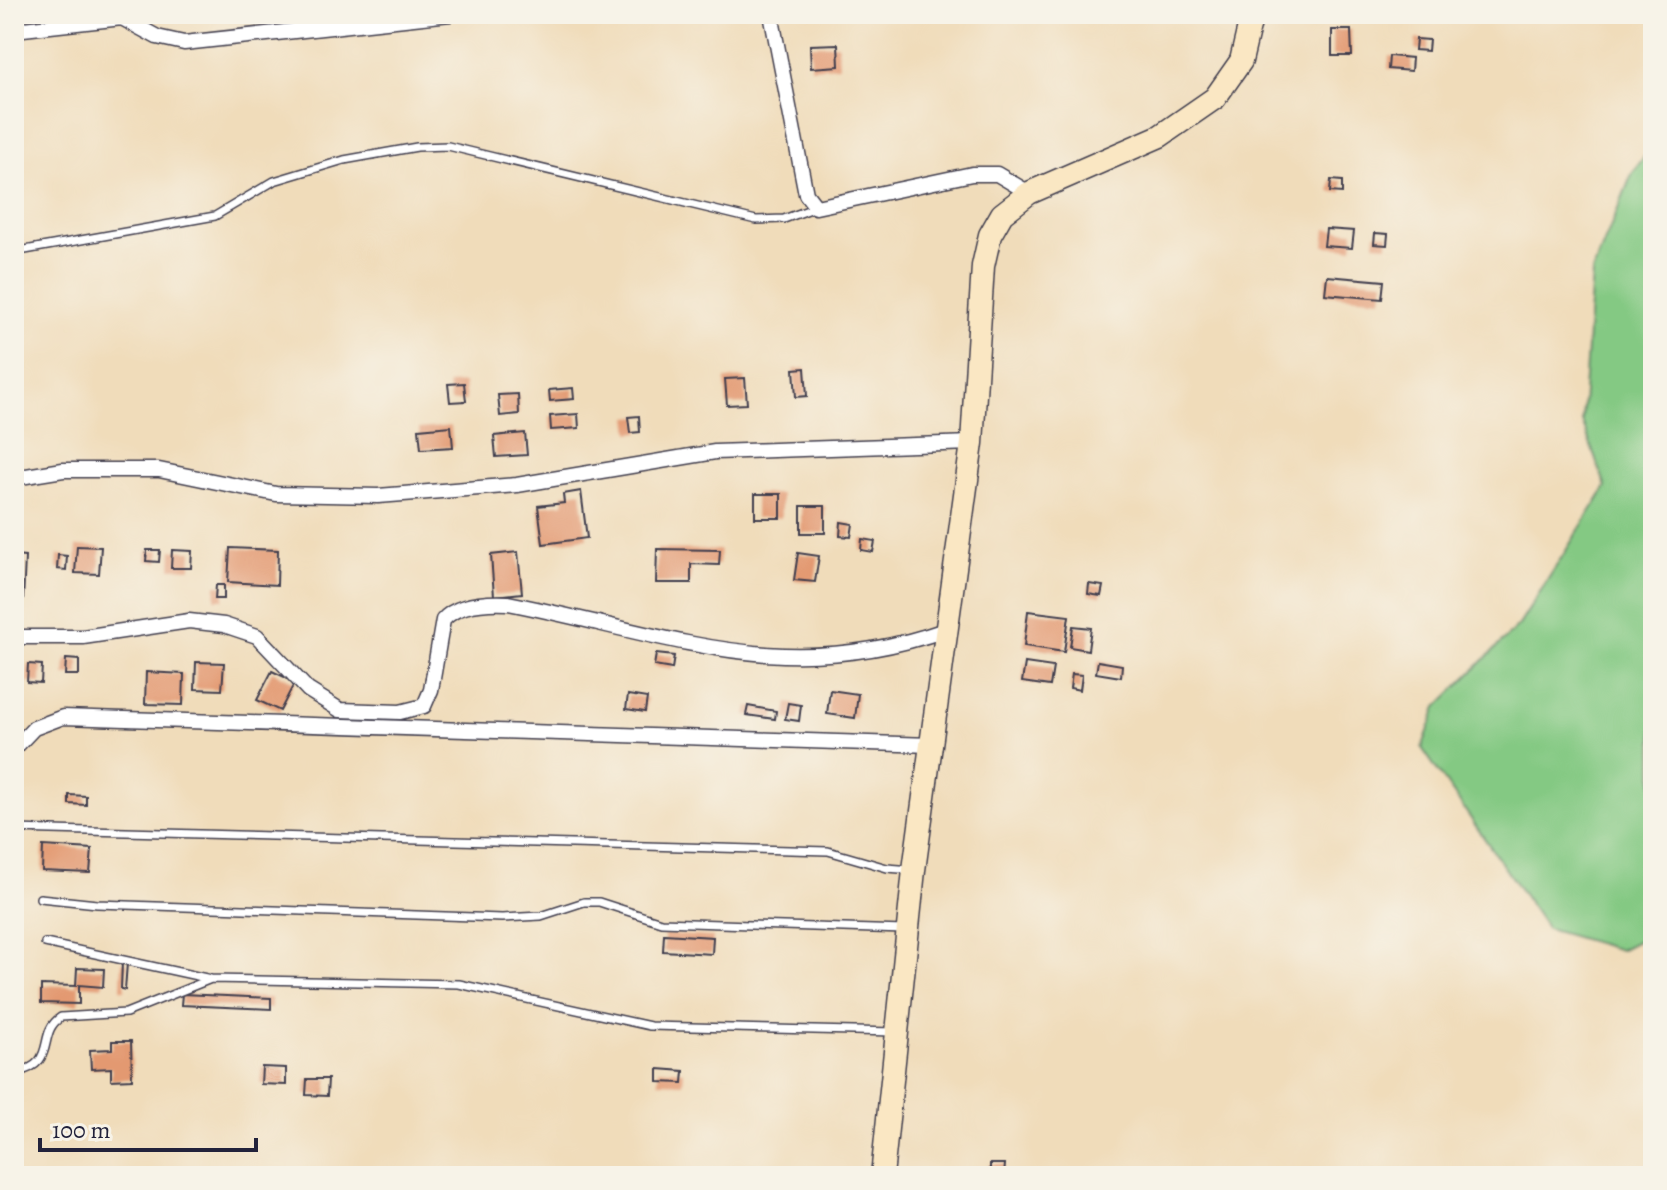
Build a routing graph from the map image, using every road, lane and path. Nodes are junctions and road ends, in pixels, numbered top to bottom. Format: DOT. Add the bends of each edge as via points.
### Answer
graph roads {
  1 [pos="450,14"];
  2 [pos="771,14"];
  3 [pos="1252,14"];
  4 [pos="125,16"];
  5 [pos="14,30"];
  6 [pos="1029,193"];
  7 [pos="816,207"];
  8 [pos="25,250"];
  9 [pos="972,443"];
  10 [pos="14,478"];
  11 [pos="945,630"];
  12 [pos="14,637"];
  13 [pos="931,745"];
  14 [pos="14,749"];
  15 [pos="14,829"];
  16 [pos="914,870"];
  17 [pos="40,898"];
  18 [pos="907,930"];
  19 [pos="45,943"];
  20 [pos="211,979"];
  21 [pos="897,1032"];
  22 [pos="14,1073"];
  23 [pos="882,1176"];
  1 -- 4 [label="street" via="184,43 157,37"];
  2 -- 7 [label="street" via="806,194"];
  3 -- 6 [label="street" via="1241,61 1215,98 1160,136"];
  4 -- 5 [label="street"];
  6 -- 7 [label="street" via="997,174 972,174"];
  6 -- 9 [label="street" via="1002,214 990,235 983,266"];
  7 -- 8 [label="lane" via="784,219 756,220 448,146 417,147 344,160 274,181 215,216"];
  9 -- 10 [label="street" via="715,452 517,485 378,496 276,494 159,470 63,470"];
  9 -- 11 [label="street"];
  11 -- 12 [label="street" via="874,651 769,657 508,603 480,604 449,613 443,620 424,706 386,712 340,710 323,703 257,636 224,625 189,621 83,637"];
  11 -- 13 [label="street"];
  13 -- 14 [label="street" via="63,717 34,728"];
  13 -- 16 [label="street"];
  15 -- 16 [label="lane" via="828,851"];
  16 -- 18 [label="street"];
  17 -- 18 [label="lane" via="502,918 541,916 599,902 661,922"];
  18 -- 21 [label="street"];
  19 -- 20 [label="lane"];
  20 -- 21 [label="lane" via="432,981 650,1026"];
  20 -- 22 [label="lane" via="126,1013 61,1017 40,1063"];
  21 -- 23 [label="street"];
}
